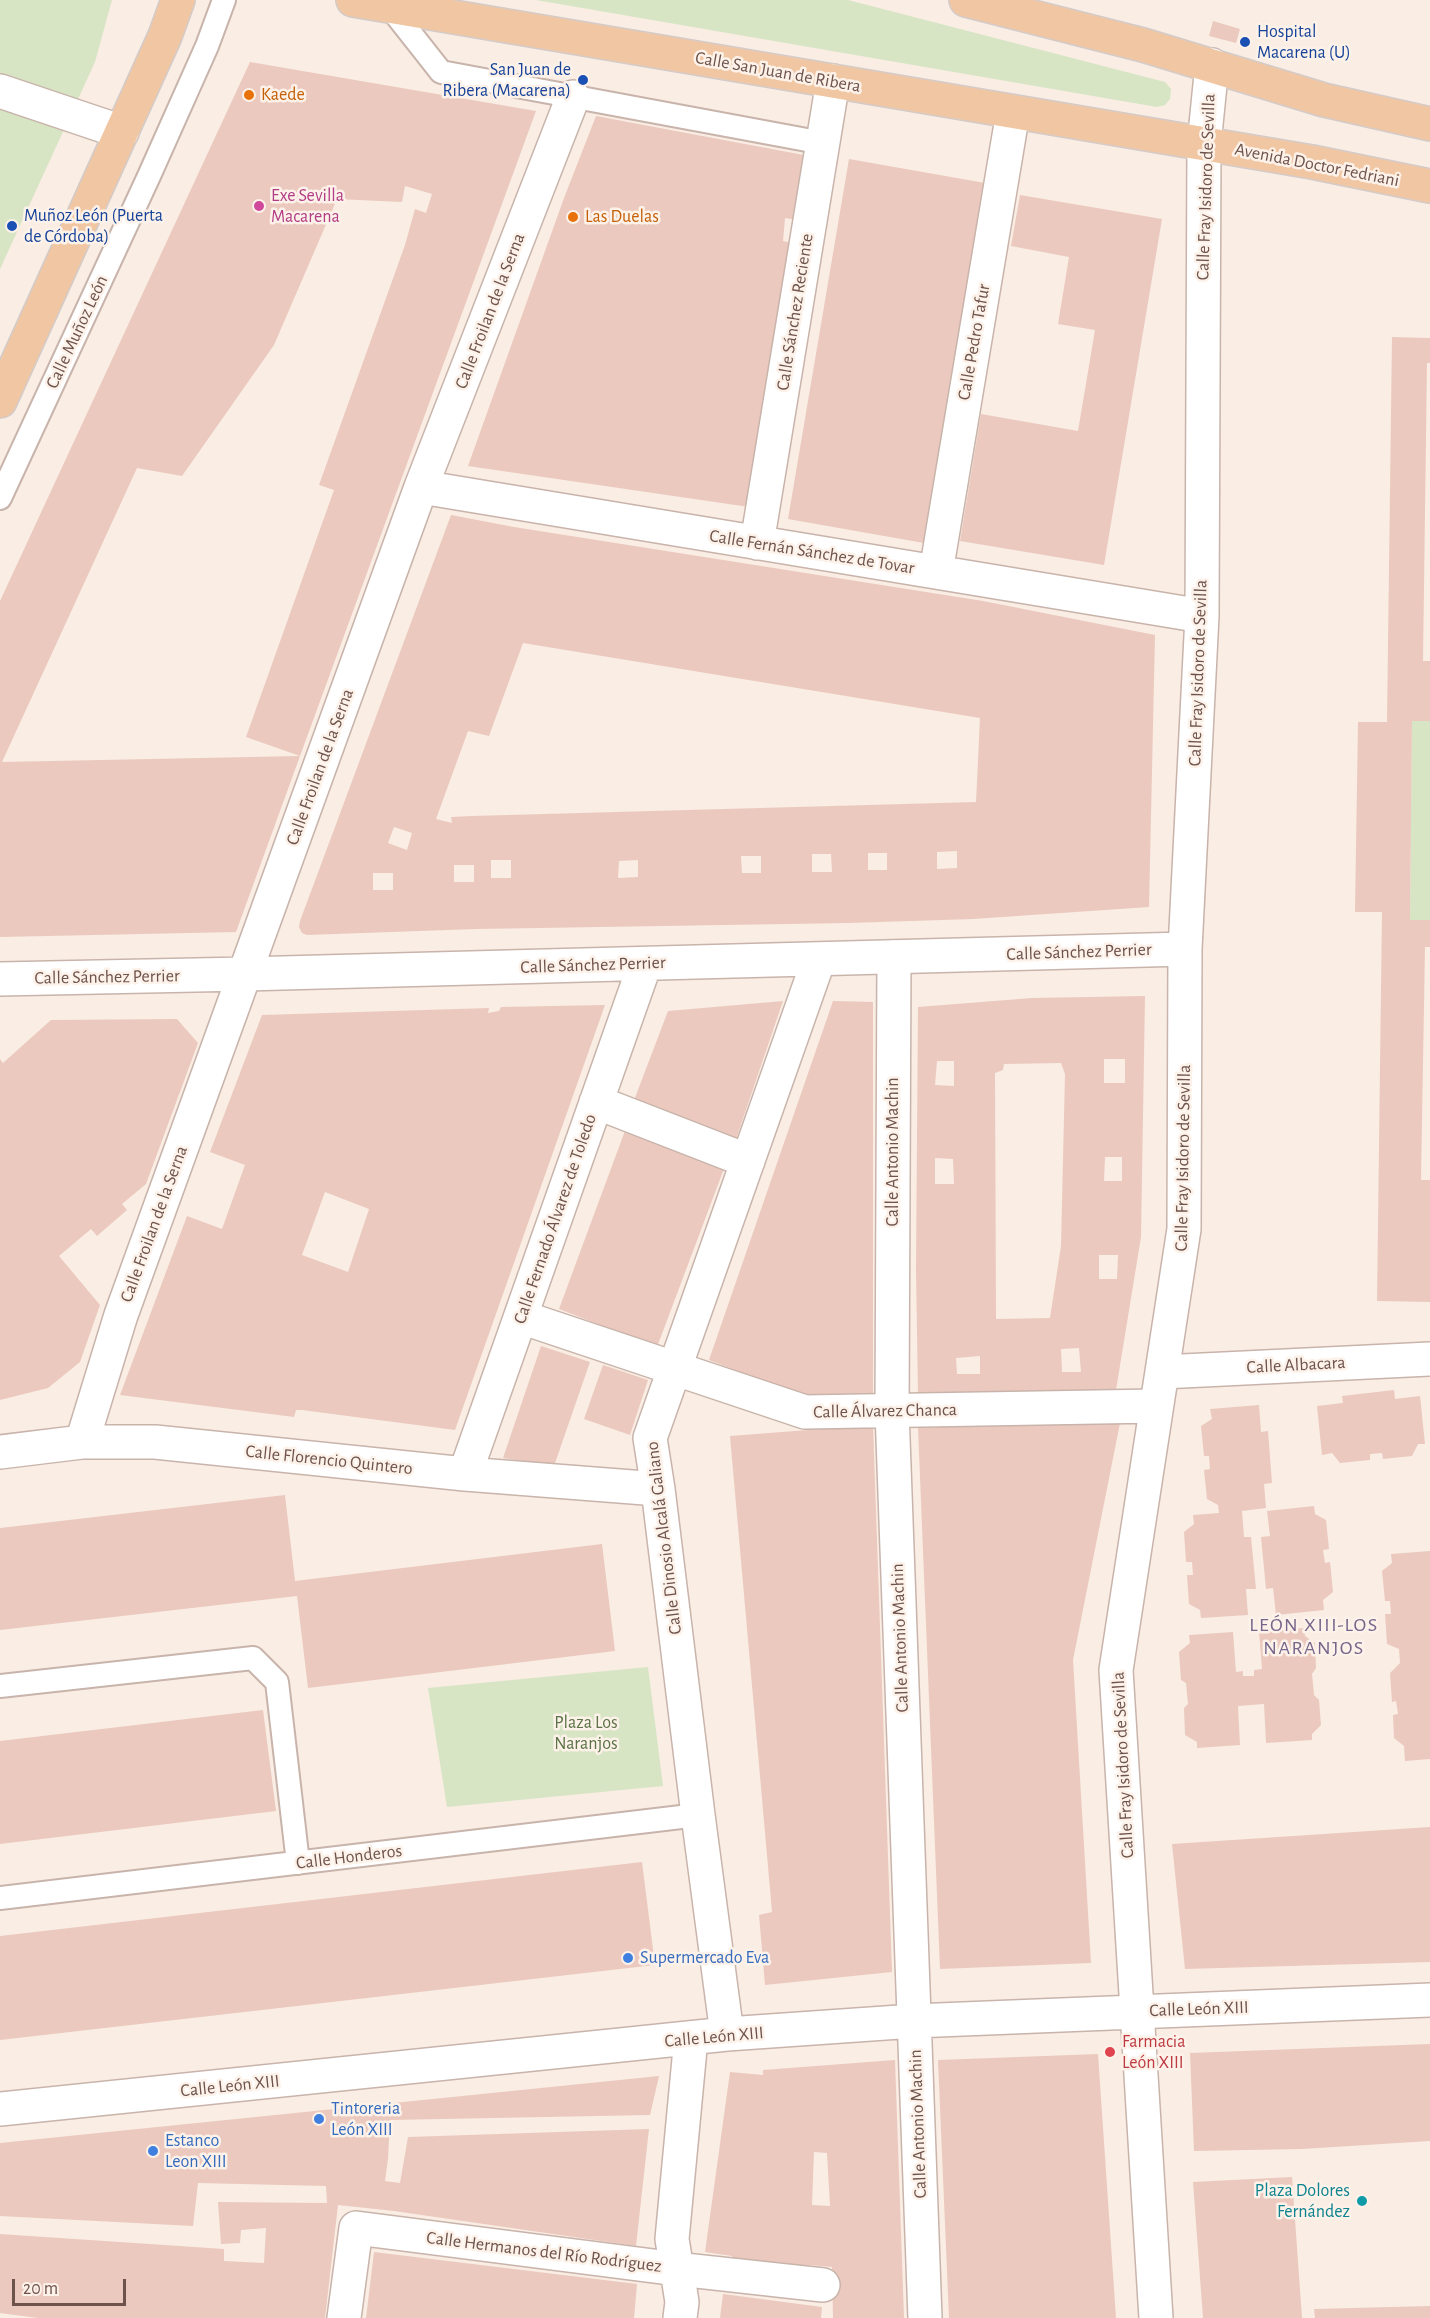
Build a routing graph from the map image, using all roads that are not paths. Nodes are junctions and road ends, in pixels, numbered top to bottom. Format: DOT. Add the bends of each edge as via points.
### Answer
graph roads {
  1 [pos="178,0"];
  2 [pos="224,0"];
  3 [pos="353,0"];
  4 [pos="966,0"];
  5 [pos="389,6"];
  6 [pos="495,13"];
  7 [pos="1212,65"];
  8 [pos="833,81"];
  9 [pos="0,91"];
  10 [pos="573,97"];
  11 [pos="1013,112"];
  12 [pos="1430,124"];
  13 [pos="122,132"];
  14 [pos="823,143"];
  15 [pos="1204,144"];
  16 [pos="1430,186"];
  17 [pos="0,401"];
  18 [pos="421,487"];
  19 [pos="0,498"];
  20 [pos="757,543"];
  21 [pos="936,572"];
  22 [pos="1202,616"];
  23 [pos="1185,949"];
  24 [pos="894,957"];
  25 [pos="819,959"];
  26 [pos="645,964"];
  27 [pos="245,974"];
  28 [pos="0,978"];
  29 [pos="596,1102"];
  30 [pos="748,1161"];
  31 [pos="521,1317"];
  32 [pos="1430,1359"];
  33 [pos="674,1369"];
  34 [pos="1162,1372"];
  35 [pos="1156,1406"];
  36 [pos="892,1411"];
  37 [pos="82,1442"];
  38 [pos="0,1452"];
  39 [pos="465,1474"];
  40 [pos="658,1490"];
  41 [pos="0,1686"];
  42 [pos="698,1815"];
  43 [pos="298,1863"];
  44 [pos="0,1898"];
  45 [pos="1430,2000"];
  46 [pos="1136,2011"];
  47 [pos="914,2021"];
  48 [pos="728,2034"];
  49 [pos="691,2038"];
  50 [pos="0,2109"];
  51 [pos="677,2269"];
  52 [pos="823,2285"];
  53 [pos="344,2318"];
  54 [pos="680,2318"];
  55 [pos="925,2318"];
  56 [pos="1156,2318"];
  1 -- 13 [label="main road"];
  2 -- 19 [label="lane, Calle Muñoz León" via="149,176"];
  3 -- 5 [label="main road, Calle San Juan de Ribera"];
  4 -- 7 [label="main road"];
  5 -- 6 [label="main road, Calle San Juan de Ribera"];
  5 -- 10 [label="lane" via="441,72"];
  6 -- 8 [label="main road, Calle San Juan de Ribera"];
  7 -- 12 [label="main road" via="1324,100"];
  7 -- 15 [label="street, Calle Fray Isidoro de Sevilla"];
  8 -- 11 [label="main road, Calle San Juan de Ribera"];
  8 -- 14 [label="street, Calle Sánchez Reciente"];
  9 -- 13 [label="street"];
  10 -- 14 [label="lane"];
  10 -- 18 [label="street, Calle Froilan de la Serna"];
  11 -- 15 [label="main road, Calle San Juan de Ribera"];
  11 -- 21 [label="street, Calle Pedro Tafur"];
  13 -- 17 [label="main road"];
  14 -- 20 [label="street, Calle Sánchez Reciente"];
  15 -- 16 [label="main road, Avenida Doctor Fedriani"];
  15 -- 22 [label="street, Calle Fray Isidoro de Sevilla"];
  18 -- 20 [label="street, Calle Fernán Sánchez de Tovar"];
  18 -- 27 [label="street, Calle Froilan de la Serna"];
  20 -- 21 [label="street, Calle Fernán Sánchez de Tovar"];
  21 -- 22 [label="street, Calle Fernán Sánchez de Tovar"];
  22 -- 23 [label="street, Calle Fray Isidoro de Sevilla"];
  23 -- 24 [label="street, Calle Sánchez Perrier"];
  23 -- 34 [label="street, Calle Fray Isidoro de Sevilla" via="1184,1229"];
  24 -- 25 [label="street, Calle Sánchez Perrier"];
  24 -- 36 [label="street, Calle Antonio Machin"];
  25 -- 26 [label="street, Calle Sánchez Perrier"];
  25 -- 30 [label="street, Calle Dinosio Alcalá Galiano"];
  26 -- 27 [label="street, Calle Sánchez Perrier"];
  26 -- 29 [label="street, Calle Fernado Álvarez de Toledo"];
  27 -- 28 [label="street, Calle Sánchez Perrier"];
  27 -- 37 [label="street, Calle Froilan de la Serna" via="121,1314"];
  29 -- 30 [label="street"];
  29 -- 31 [label="street, Calle Fernado Álvarez de Toledo"];
  30 -- 33 [label="street, Calle Dinosio Alcalá Galiano"];
  31 -- 33 [label="street, Calle Álvarez Chanca"];
  31 -- 39 [label="street, Calle Fernado Álvarez de Toledo"];
  32 -- 34 [label="street, Calle Albacara"];
  33 -- 36 [label="street, Calle Álvarez Chanca" via="805,1413"];
  33 -- 40 [label="street, Calle Dinosio Alcalá Galiano" via="650,1438"];
  34 -- 35 [label="street, Calle Fray Isidoro de Sevilla"];
  35 -- 36 [label="street, Calle Álvarez Chanca"];
  35 -- 46 [label="street, Calle Fray Isidoro de Sevilla" via="1116,1670"];
  36 -- 47 [label="street, Calle Antonio Machin"];
  37 -- 38 [label="street, Calle Florencio Quintero"];
  37 -- 39 [label="street, Calle Florencio Quintero" via="155,1442"];
  39 -- 40 [label="street, Calle Florencio Quintero"];
  40 -- 42 [label="street, Calle Dinosio Alcalá Galiano"];
  41 -- 43 [label="lane" via="253,1658 277,1682"];
  42 -- 43 [label="lane, Calle Honderos"];
  42 -- 48 [label="street, Calle Dinosio Alcalá Galiano"];
  43 -- 44 [label="lane, Calle Honderos"];
  45 -- 46 [label="street, Calle León XIII"];
  46 -- 47 [label="street, Calle León XIII"];
  46 -- 56 [label="street, Calle Fray Isidoro de Sevilla"];
  47 -- 48 [label="street, Calle León XIII"];
  47 -- 55 [label="street, Calle Antonio Machin"];
  48 -- 49 [label="street, Calle León XIII"];
  49 -- 50 [label="street, Calle León XIII"];
  49 -- 51 [label="street" via="672,2239"];
  51 -- 52 [label="street, Calle Hermanos del Río Rodríguez"];
  51 -- 53 [label="street, Calle Hermanos del Río Rodríguez" via="356,2228"];
  51 -- 54 [label="street"];
}
